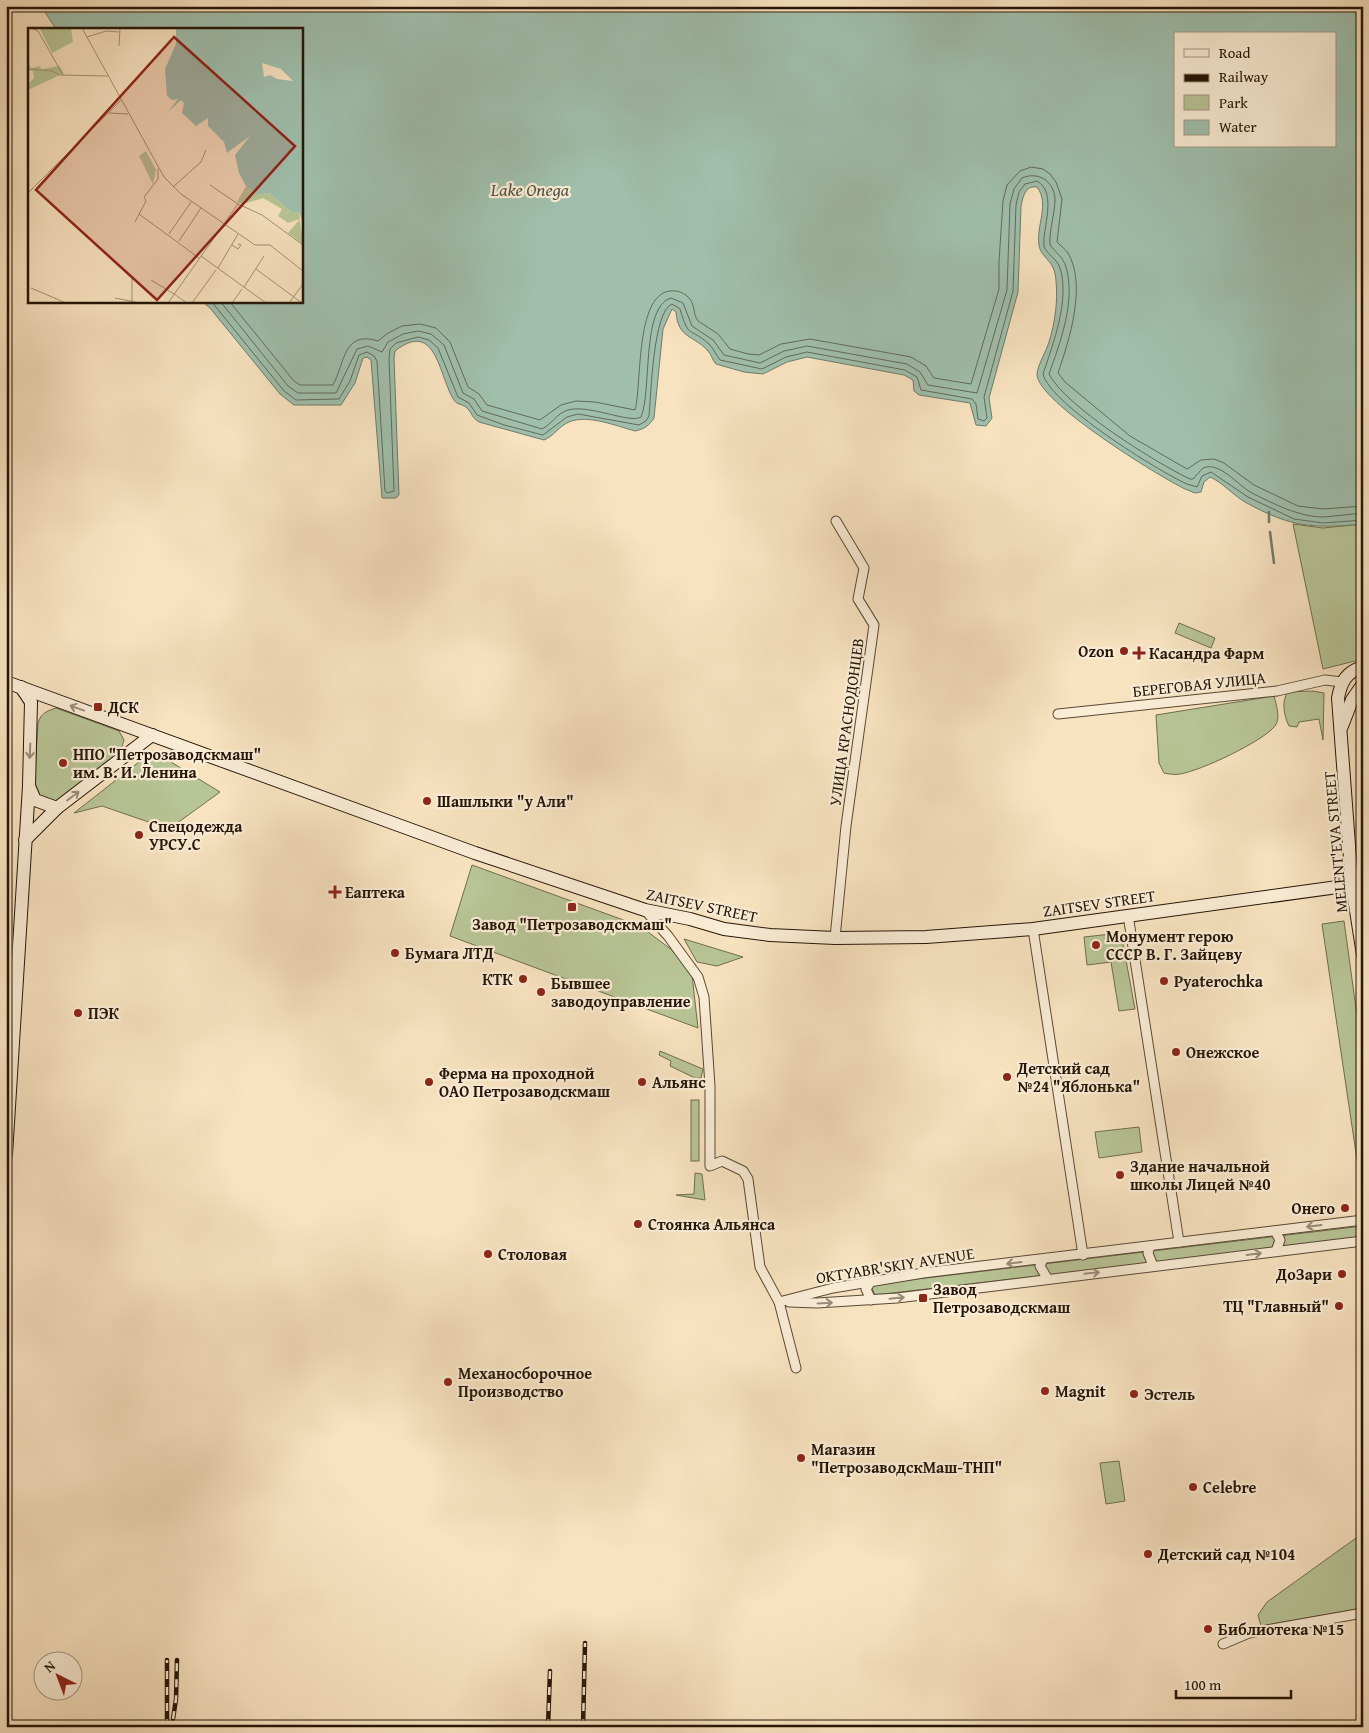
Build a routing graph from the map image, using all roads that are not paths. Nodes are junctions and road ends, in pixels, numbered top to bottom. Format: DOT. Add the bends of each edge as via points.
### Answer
graph roads {
  1 [pos="836,521"];
  2 [pos="1363,667"];
  3 [pos="1345,678"];
  4 [pos="6,682"];
  5 [pos="21,687"];
  6 [pos="1360,687"];
  7 [pos="58,701"];
  8 [pos="1058,714"];
  9 [pos="31,715"];
  10 [pos="123,724"];
  11 [pos="1342,726"];
  12 [pos="152,735"];
  13 [pos="125,756"];
  14 [pos="29,786"];
  15 [pos="57,808"];
  16 [pos="25,840"];
  17 [pos="1357,884"];
  18 [pos="644,910"];
  19 [pos="1128,915"];
  20 [pos="1033,930"];
  21 [pos="835,938"];
  22 [pos="1362,948"];
  23 [pos="6,1155"];
  24 [pos="1363,1220"];
  25 [pos="1275,1231"];
  26 [pos="1363,1241"];
  27 [pos="1179,1242"];
  28 [pos="1150,1246"];
  29 [pos="1276,1251"];
  30 [pos="1083,1255"];
  31 [pos="1043,1259"];
  32 [pos="1153,1266"];
  33 [pos="1047,1278"];
  34 [pos="871,1281"];
  35 [pos="871,1300"];
  36 [pos="779,1302"];
  37 [pos="796,1368"];
  38 [pos="1363,1613"];
  39 [pos="1223,1644"];
  1 -- 21 [label="street, УЛИЦА КРАСНОДОНЦЕВ" via="864,568 858,599 874,625 846,826"];
  2 -- 3 [label="main road"];
  3 -- 6 [label="main road" via="1348,690"];
  3 -- 8 [label="street, БЕРЕГОВАЯ УЛИЦА" via="1277,691"];
  3 -- 11 [label="main road, MELENT'EVA STREET" via="1338,698"];
  4 -- 5 [label="main road, ZAITSEV STREET"];
  5 -- 7 [label="main road, ZAITSEV STREET"];
  5 -- 9 [label="main road" via="31,702"];
  6 -- 11 [label="main road"];
  7 -- 9 [label="main road" via="47,702"];
  10 -- 7 [label="main road, ZAITSEV STREET, one-way"];
  9 -- 14 [label="main road, one-way"];
  10 -- 12 [label="main road, ZAITSEV STREET"];
  10 -- 13 [label="main road" via="130,742"];
  11 -- 17 [label="main road, MELENT'EVA STREET"];
  12 -- 13 [label="main road"];
  12 -- 18 [label="main road, ZAITSEV STREET" via="475,853"];
  15 -- 13 [label="main road, one-way"];
  14 -- 15 [label="main road" via="35,800"];
  14 -- 16 [label="main road"];
  15 -- 16 [label="main road"];
  16 -- 23 [label="main road"];
  17 -- 19 [label="main road, ZAITSEV STREET"];
  17 -- 22 [label="main road, MELENT'EVA STREET"];
  18 -- 21 [label="main road, ZAITSEV STREET" via="724,929"];
  18 -- 36 [label="street" via="698,976 704,997 710,1086 710,1166 722,1161 743,1171 748,1179 760,1267"];
  19 -- 20 [label="main road, ZAITSEV STREET"];
  19 -- 27 [label="street"];
  20 -- 21 [label="main road, ZAITSEV STREET" via="926,937"];
  20 -- 30 [label="street"];
  24 -- 25 [label="street, OKTYABR'SKIY AVENUE, one-way"];
  25 -- 27 [label="street, OKTYABR'SKIY AVENUE"];
  25 -- 29 [label="street" via="1280,1240"];
  26 -- 29 [label="street, OKTYABR'SKIY AVENUE"];
  27 -- 28 [label="street, OKTYABR'SKIY AVENUE"];
  28 -- 30 [label="street, OKTYABR'SKIY AVENUE"];
  28 -- 32 [label="street" via="1148,1252"];
  32 -- 29 [label="street, OKTYABR'SKIY AVENUE, one-way"];
  30 -- 31 [label="street, OKTYABR'SKIY AVENUE"];
  31 -- 33 [label="street" via="1041,1272"];
  31 -- 34 [label="street, OKTYABR'SKIY AVENUE, one-way"];
  33 -- 32 [label="street, OKTYABR'SKIY AVENUE, one-way"];
  35 -- 33 [label="street, OKTYABR'SKIY AVENUE, one-way"];
  34 -- 35 [label="street" via="866,1289"];
  34 -- 36 [label="street, OKTYABR'SKIY AVENUE"];
  36 -- 35 [label="street, OKTYABR'SKIY AVENUE, one-way"];
  36 -- 37 [label="street"];
  38 -- 39 [label="street" via="1249,1633"];
}
